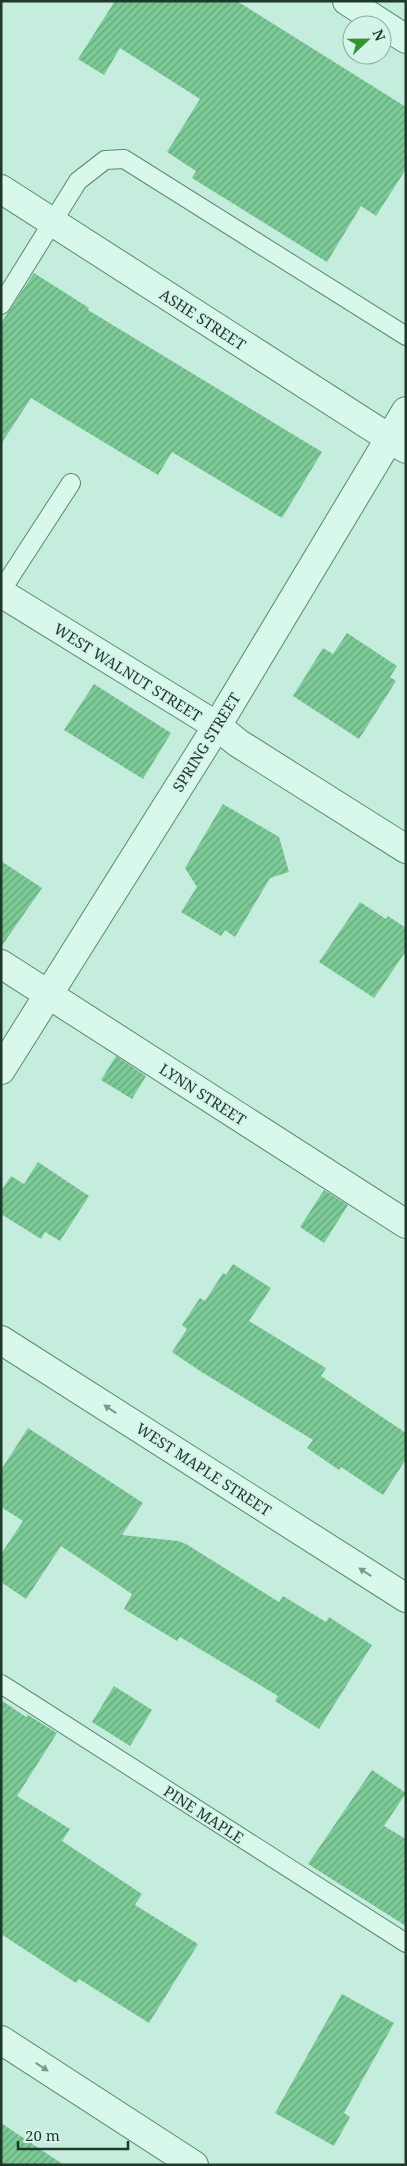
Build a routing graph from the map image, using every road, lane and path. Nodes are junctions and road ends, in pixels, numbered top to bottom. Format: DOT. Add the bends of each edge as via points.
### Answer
graph roads {
  1 [pos="347,1"];
  2 [pos="406,39"];
  3 [pos="1,190"];
  4 [pos="51,222"];
  5 [pos="1,306"];
  6 [pos="406,336"];
  7 [pos="406,411"];
  8 [pos="398,444"];
  9 [pos="71,483"];
  10 [pos="1,592"];
  11 [pos="217,726"];
  12 [pos="406,849"];
  13 [pos="1,964"];
  14 [pos="48,995"];
  15 [pos="1,1070"];
  16 [pos="406,1224"];
  17 [pos="1,1340"];
  18 [pos="406,1598"];
  19 [pos="1,1684"];
  20 [pos="406,1943"];
  21 [pos="1,2040"];
  22 [pos="194,2165"];
  1 -- 2 [label="street"];
  3 -- 4 [label="street, ASHE STREET"];
  4 -- 5 [label="lane"];
  4 -- 6 [label="lane" via="78,181 105,160 124,159"];
  4 -- 8 [label="street, ASHE STREET"];
  7 -- 8 [label="street, SPRING STREET"];
  8 -- 11 [label="street, SPRING STREET"];
  9 -- 10 [label="lane"];
  10 -- 11 [label="street, WEST WALNUT STREET"];
  11 -- 12 [label="street, WEST WALNUT STREET" via="238,743"];
  11 -- 14 [label="street, SPRING STREET"];
  13 -- 14 [label="street, LYNN STREET"];
  14 -- 15 [label="street, SPRING STREET"];
  14 -- 16 [label="street, LYNN STREET"];
  18 -- 17 [label="street, WEST MAPLE STREET, one-way"];
  19 -- 20 [label="lane, PINE MAPLE"];
  21 -- 22 [label="street, one-way"];
}
